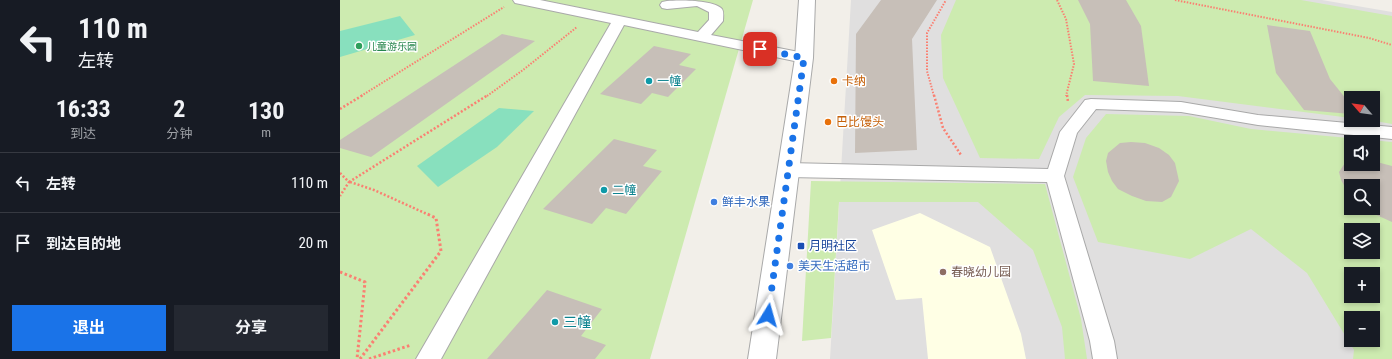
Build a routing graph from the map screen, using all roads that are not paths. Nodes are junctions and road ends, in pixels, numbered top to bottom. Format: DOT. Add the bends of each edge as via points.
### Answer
graph roads {
  1 [pos="807,0"];
  2 [pos="514,2"];
  3 [pos="667,5"];
  4 [pos="620,20"];
  5 [pos="701,37"];
  6 [pos="804,58"];
  7 [pos="1392,133"];
  8 [pos="788,170"];
  9 [pos="1055,176"];
  10 [pos="431,354"];
  11 [pos="762,359"];
  12 [pos="1105,359"];
  1 -- 6 [label="street"];
  2 -- 4 [label="street"];
  3 -- 5 [label="street" via="699,2 716,10 716,21"];
  4 -- 5 [label="street"];
  4 -- 10 [label="street"];
  5 -- 6 [label="street"];
  6 -- 8 [label="street"];
  7 -- 9 [label="street" via="1258,120 1181,107 1091,104 1069,132"];
  8 -- 9 [label="street"];
  8 -- 11 [label="street"];
  9 -- 12 [label="street"];
}
